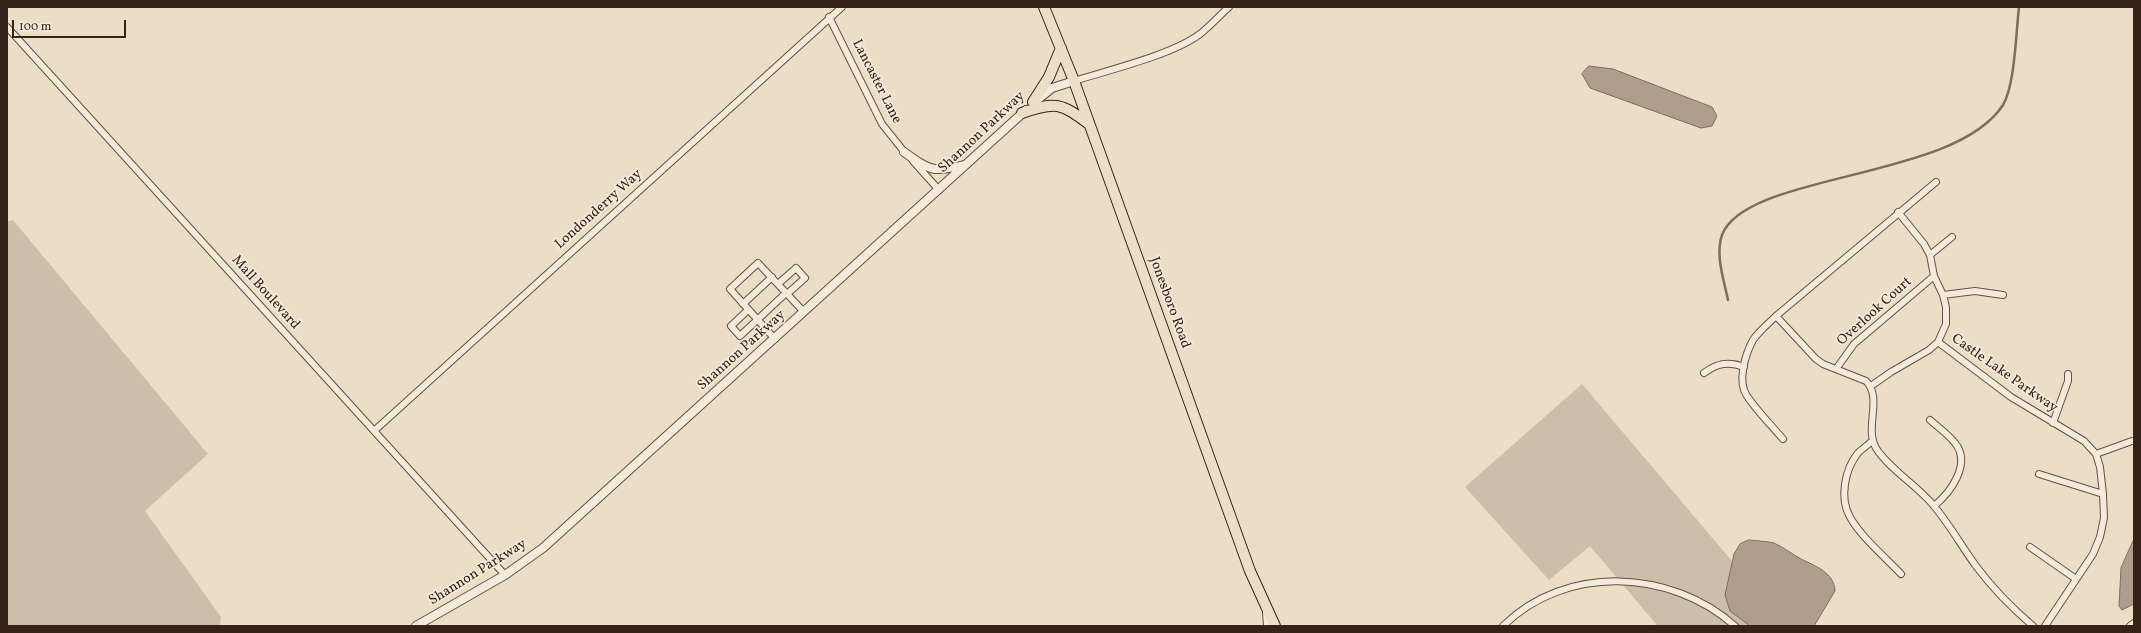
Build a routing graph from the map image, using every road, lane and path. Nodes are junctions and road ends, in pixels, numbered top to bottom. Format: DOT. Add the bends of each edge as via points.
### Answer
graph roads {
  1 [pos="842,7"];
  2 [pos="1044,7"];
  3 [pos="1229,7"];
  4 [pos="830,17"];
  5 [pos="7,27"];
  6 [pos="1061,48"];
  7 [pos="1074,81"];
  8 [pos="1033,102"];
  9 [pos="1022,113"];
  10 [pos="1089,124"];
  11 [pos="904,152"];
  12 [pos="966,164"];
  13 [pos="1936,182"];
  14 [pos="939,190"];
  15 [pos="1898,212"];
  16 [pos="1952,236"];
  17 [pos="1930,255"];
  18 [pos="1934,276"];
  19 [pos="772,277"];
  20 [pos="778,284"];
  21 [pos="787,294"];
  22 [pos="1943,295"];
  23 [pos="2003,295"];
  24 [pos="743,304"];
  25 [pos="748,310"];
  26 [pos="804,312"];
  27 [pos="1776,316"];
  28 [pos="758,320"];
  29 [pos="775,339"];
  30 [pos="1938,342"];
  31 [pos="1744,367"];
  32 [pos="1836,369"];
  33 [pos="1704,373"];
  34 [pos="2068,374"];
  35 [pos="1871,386"];
  36 [pos="1930,420"];
  37 [pos="2053,423"];
  38 [pos="374,431"];
  39 [pos="1783,439"];
  40 [pos="1872,441"];
  41 [pos="2132,441"];
  42 [pos="2096,454"];
  43 [pos="2039,474"];
  44 [pos="2103,494"];
  45 [pos="1934,506"];
  46 [pos="2030,547"];
  47 [pos="1901,574"];
  48 [pos="504,575"];
  49 [pos="2076,579"];
  50 [pos="1266,608"];
  51 [pos="2134,623"];
  52 [pos="416,626"];
  53 [pos="1267,626"];
  54 [pos="1275,626"];
  55 [pos="1503,626"];
  56 [pos="1735,626"];
  57 [pos="2033,626"];
  58 [pos="2045,626"];
  59 [pos="2130,626"];
  1 -- 4 [label="street, Londonderry Way"];
  2 -- 6 [label="main road, Jonesboro Road"];
  3 -- 7 [label="street" via="1199,34 1182,44"];
  4 -- 11 [label="street, Lancaster Lane" via="882,124"];
  4 -- 38 [label="street, Londonderry Way"];
  5 -- 38 [label="street, Mall Boulevard"];
  6 -- 7 [label="main road, Jonesboro Road"];
  6 -- 8 [label="main road" via="1049,77"];
  7 -- 8 [label="street, Shannon Parkway" via="1056,86"];
  7 -- 10 [label="main road, Jonesboro Road"];
  8 -- 9 [label="street, Shannon Parkway"];
  9 -- 10 [label="main road" via="1054,105 1065,107"];
  9 -- 12 [label="street, Shannon Parkway"];
  10 -- 50 [label="main road, Jonesboro Road" via="1250,571"];
  11 -- 12 [label="street" via="936,171"];
  11 -- 14 [label="street, Lancaster Lane"];
  12 -- 14 [label="street, Shannon Parkway"];
  13 -- 15 [label="street"];
  14 -- 26 [label="street, Shannon Parkway"];
  15 -- 17 [label="street"];
  15 -- 27 [label="street"];
  16 -- 17 [label="street"];
  17 -- 18 [label="street"];
  18 -- 22 [label="street"];
  18 -- 32 [label="street, Overlook Court" via="1854,344"];
  19 -- 20 [label="street"];
  19 -- 24 [label="street"];
  19 -- 24 [label="street" via="758,263 730,289"];
  20 -- 21 [label="street"];
  20 -- 21 [label="street" via="796,268 805,278"];
  21 -- 26 [label="street"];
  21 -- 28 [label="street"];
  22 -- 23 [label="street" via="1975,291"];
  22 -- 30 [label="street" via="1946,324"];
  24 -- 25 [label="street"];
  25 -- 28 [label="street"];
  25 -- 28 [label="street" via="731,326 740,336"];
  26 -- 29 [label="street, Shannon Parkway"];
  27 -- 31 [label="street" via="1753,340"];
  27 -- 32 [label="street" via="1816,359"];
  28 -- 29 [label="street"];
  29 -- 48 [label="street, Shannon Parkway" via="543,548"];
  30 -- 35 [label="street"];
  30 -- 37 [label="street, Castle Lake Parkway" via="2011,397"];
  31 -- 33 [label="street" via="1735,363 1723,363"];
  31 -- 39 [label="street" via="1742,382 1746,395"];
  32 -- 35 [label="street" via="1866,381"];
  34 -- 37 [label="street" via="2068,381"];
  35 -- 40 [label="street"];
  36 -- 45 [label="street" via="1956,443 1961,458 1954,485"];
  37 -- 42 [label="street, Castle Lake Parkway" via="2084,441"];
  38 -- 48 [label="street, Mall Boulevard"];
  40 -- 45 [label="street" via="1880,455"];
  40 -- 47 [label="street" via="1858,453 1849,469 1845,488 1846,507 1854,523"];
  41 -- 42 [label="street"];
  42 -- 44 [label="street"];
  43 -- 44 [label="street"];
  44 -- 49 [label="street" via="2104,518 2100,537 2093,554"];
  45 -- 57 [label="street" via="1989,583"];
  46 -- 49 [label="street"];
  48 -- 52 [label="street, Shannon Parkway"];
  49 -- 58 [label="street"];
  50 -- 53 [label="street, Jonesboro Road"];
  50 -- 54 [label="main road, Jonesboro Road"];
  51 -- 59 [label="street"];
  55 -- 56 [label="street" via="1538,601 1562,591 1588,583 1612,581 1660,586 1683,593 1704,603"];
}
